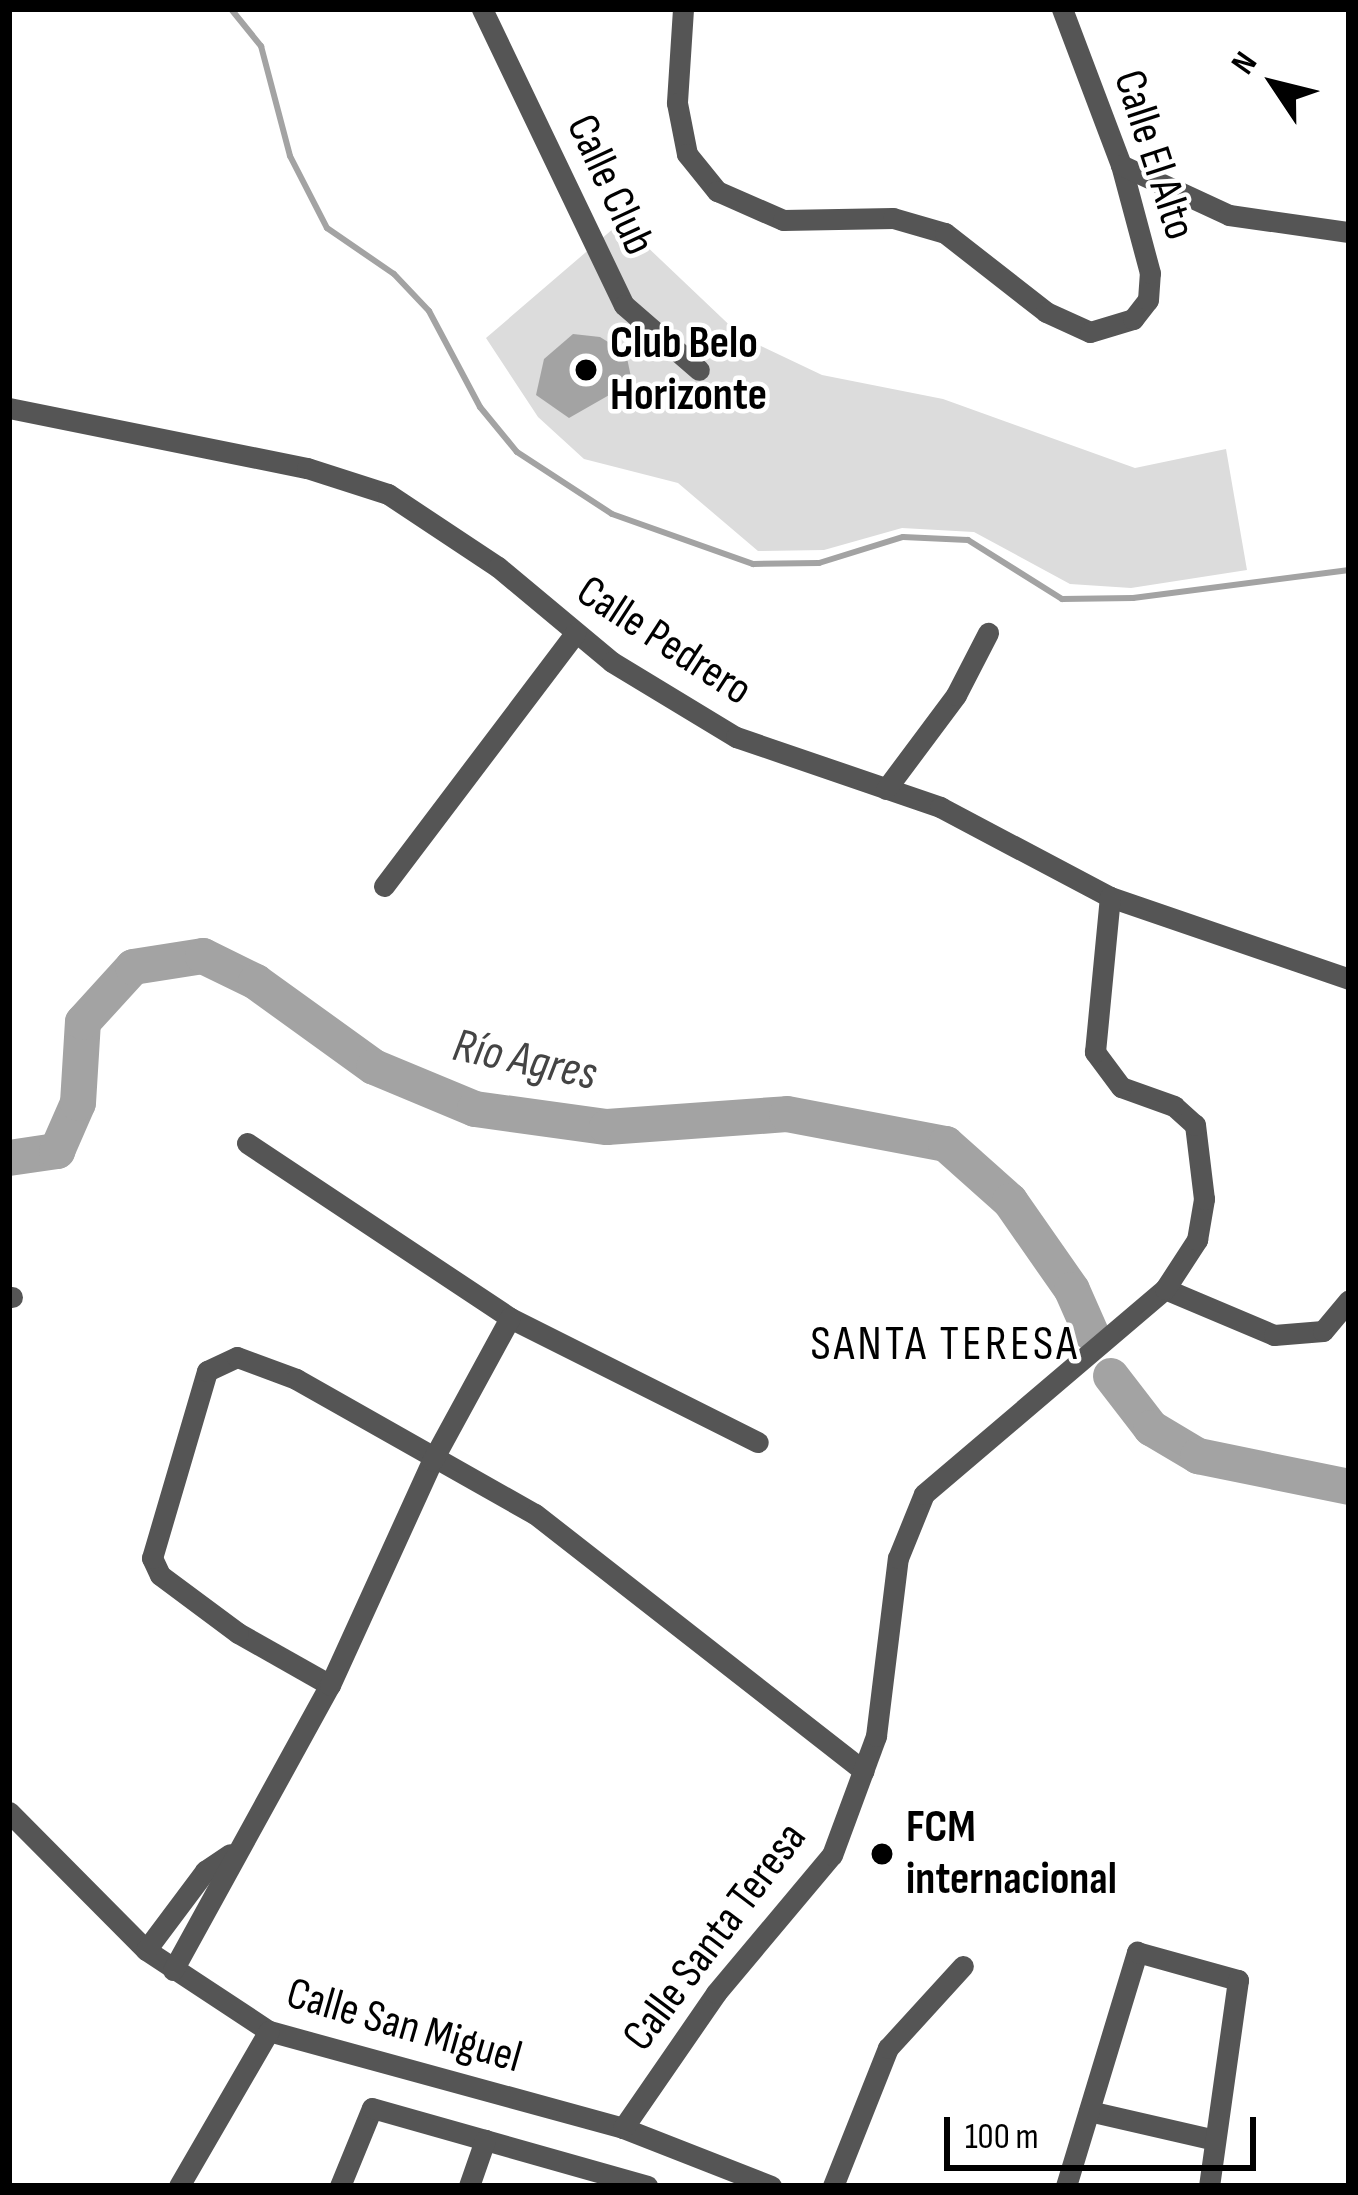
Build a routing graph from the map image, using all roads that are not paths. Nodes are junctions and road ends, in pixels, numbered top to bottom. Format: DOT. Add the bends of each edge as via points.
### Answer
graph roads {
  1 [pos="482,9"];
  2 [pos="682,9"];
  3 [pos="1062,9"];
  4 [pos="1121,165"];
  5 [pos="1349,232"];
  6 [pos="699,370"];
  7 [pos="9,408"];
  8 [pos="575,633"];
  9 [pos="988,633"];
  10 [pos="886,789"];
  11 [pos="384,886"];
  12 [pos="1110,897"];
  13 [pos="1349,980"];
  14 [pos="247,1143"];
  15 [pos="1165,1289"];
  16 [pos="1349,1300"];
  17 [pos="510,1318"];
  18 [pos="758,1442"];
  19 [pos="432,1461"];
  20 [pos="330,1685"];
  21 [pos="864,1771"];
  22 [pos="9,1812"];
  23 [pos="230,1854"];
  24 [pos="146,1950"];
  25 [pos="963,1966"];
  26 [pos="173,1970"];
  27 [pos="269,2031"];
  28 [pos="1089,2111"];
  29 [pos="623,2128"];
  30 [pos="1211,2138"];
  31 [pos="485,2140"];
  32 [pos="608,2180"];
  33 [pos="179,2186"];
  34 [pos="340,2186"];
  35 [pos="469,2186"];
  36 [pos="647,2186"];
  37 [pos="772,2186"];
  38 [pos="833,2186"];
  39 [pos="1066,2186"];
  40 [pos="1209,2186"];
  1 -- 6 [label="street, Calle Club" via="623,304"];
  2 -- 4 [label="street, Calle El Alto" via="677,103 687,154 717,190 783,220 893,218 945,233 1046,312 1090,332 1133,319 1148,300 1150,273"];
  3 -- 4 [label="street, Calle El Alto"];
  4 -- 5 [label="street" via="1229,215"];
  7 -- 8 [label="street, Calle Pedrero" via="307,468 388,494 446,528"];
  8 -- 10 [label="street, Calle Pedrero" via="736,737"];
  8 -- 11 [label="street"];
  9 -- 10 [label="street" via="956,695"];
  10 -- 12 [label="street, Calle Pedrero" via="940,807"];
  12 -- 13 [label="street, Calle Pedrero"];
  12 -- 15 [label="street, Calle Santa Teresa" via="1095,1052 1121,1087 1187,1116 1202,1145 1197,1240"];
  14 -- 17 [label="street"];
  15 -- 16 [label="street" via="1274,1335 1323,1331"];
  15 -- 21 [label="street, Calle Santa Teresa" via="924,1494 898,1558 876,1736"];
  17 -- 18 [label="street"];
  17 -- 19 [label="street"];
  19 -- 20 [label="street"];
  19 -- 20 [label="street" via="296,1379 237,1357 207,1371 152,1558 160,1575 238,1633"];
  19 -- 21 [label="street" via="535,1514"];
  20 -- 23 [label="street"];
  21 -- 29 [label="street, Calle Santa Teresa" via="832,1855 716,1993"];
  22 -- 24 [label="street, Calle San Miguel"];
  23 -- 24 [label="street" via="205,1871"];
  23 -- 26 [label="street"];
  24 -- 26 [label="street, Calle San Miguel"];
  25 -- 38 [label="street" via="888,2048"];
  26 -- 27 [label="street, Calle San Miguel"];
  27 -- 29 [label="street, Calle San Miguel"];
  27 -- 33 [label="street"];
  28 -- 30 [label="street"];
  28 -- 30 [label="street" via="1137,1952 1238,1979"];
  28 -- 39 [label="street"];
  29 -- 37 [label="street, Calle San Miguel"];
  30 -- 40 [label="street"];
  31 -- 32 [label="street"];
  31 -- 34 [label="street" via="372,2108"];
  31 -- 35 [label="street"];
  32 -- 36 [label="street"];
}
